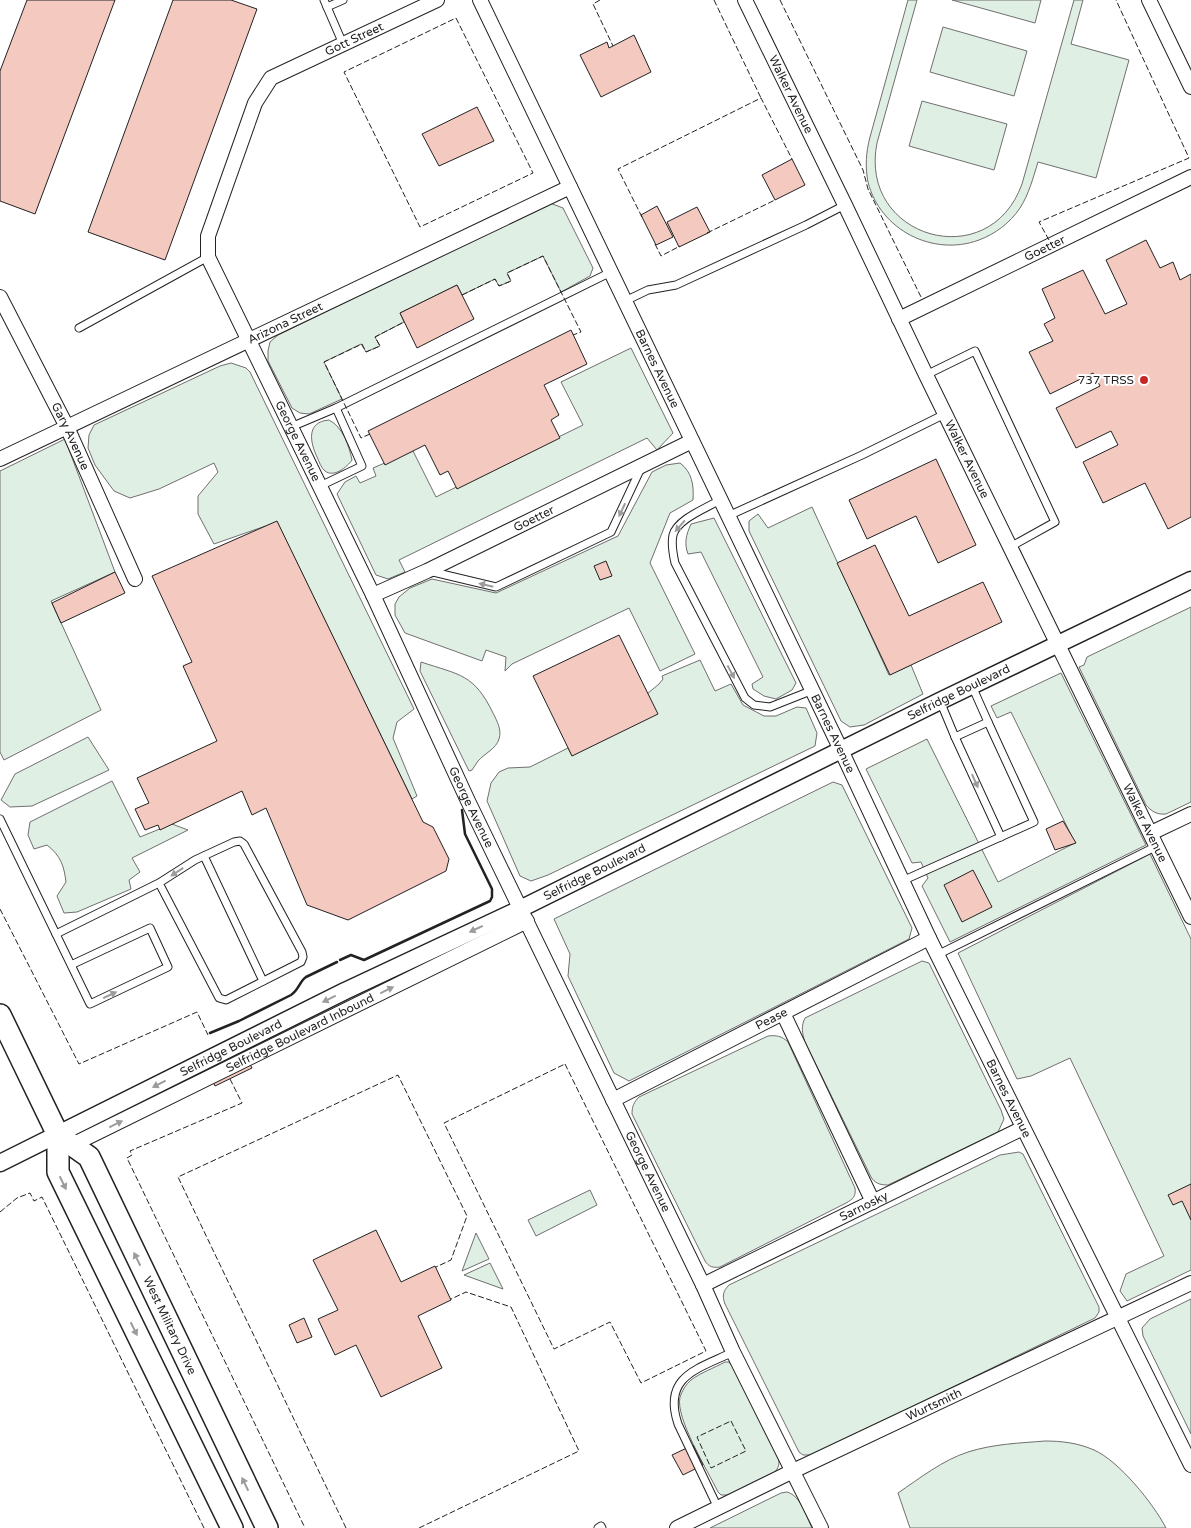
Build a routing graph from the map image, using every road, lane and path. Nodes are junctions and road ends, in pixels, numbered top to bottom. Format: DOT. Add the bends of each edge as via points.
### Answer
graph roads {
  1 [pos="324,0"];
  2 [pos="344,0"];
  3 [pos="437,0"];
  4 [pos="480,0"];
  5 [pos="745,0"];
  6 [pos="1149,0"];
  7 [pos="328,8"];
  8 [pos="343,44"];
  9 [pos="270,78"];
  10 [pos="1191,86"];
  11 [pos="1191,177"];
  12 [pos="570,187"];
  13 [pos="846,205"];
  14 [pos="208,257"];
  15 [pos="611,272"];
  16 [pos="0,297"];
  17 [pos="624,301"];
  18 [pos="899,319"];
  19 [pos="79,328"];
  20 [pos="248,340"];
  21 [pos="926,376"];
  22 [pos="336,408"];
  23 [pos="945,414"];
  24 [pos="67,426"];
  25 [pos="291,427"];
  26 [pos="692,441"];
  27 [pos="0,459"];
  28 [pos="643,466"];
  29 [pos="320,486"];
  30 [pos="720,500"];
  31 [pos="728,516"];
  32 [pos="1010,547"];
  33 [pos="427,571"];
  34 [pos="134,578"];
  35 [pos="1191,580"];
  36 [pos="373,596"];
  37 [pos="1058,644"];
  38 [pos="972,686"];
  39 [pos="813,690"];
  40 [pos="940,701"];
  41 [pos="988,722"];
  42 [pos="956,736"];
  43 [pos="842,750"];
  44 [pos="1191,814"];
  45 [pos="0,819"];
  46 [pos="1150,833"];
  47 [pos="1001,837"];
  48 [pos="1157,846"];
  49 [pos="204,856"];
  50 [pos="902,881"];
  51 [pos="159,883"];
  52 [pos="524,915"];
  53 [pos="1191,917"];
  54 [pos="56,934"];
  55 [pos="929,938"];
  56 [pos="937,955"];
  57 [pos="71,965"];
  58 [pos="263,981"];
  59 [pos="783,1013"];
  60 [pos="0,1015"];
  61 [pos="613,1100"];
  62 [pos="1023,1128"];
  63 [pos="65,1140"];
  64 [pos="0,1163"];
  65 [pos="873,1202"];
  66 [pos="1191,1283"];
  67 [pos="703,1285"];
  68 [pos="1118,1318"];
  69 [pos="733,1352"];
  70 [pos="1191,1465"];
  71 [pos="793,1471"];
  72 [pos="718,1508"];
  73 [pos="232,1528"];
  74 [pos="267,1528"];
  75 [pos="598,1528"];
  76 [pos="602,1528"];
  77 [pos="676,1528"];
  78 [pos="821,1528"];
  1 -- 7 [label="lane"];
  2 -- 7 [label="lane"];
  3 -- 8 [label="street, Gott Street"];
  4 -- 12 [label="street, Barnes Avenue"];
  5 -- 13 [label="street, Walker Avenue"];
  6 -- 10 [label="street"];
  7 -- 8 [label="lane"];
  8 -- 9 [label="street, Gott Street"];
  9 -- 14 [label="street, George Avenue" via="255,103 208,236"];
  11 -- 18 [label="street, Goetter"];
  12 -- 15 [label="street, Barnes Avenue"];
  12 -- 20 [label="street, Arizona Street"];
  13 -- 17 [label="lane" via="676,285 648,290"];
  13 -- 18 [label="street, Walker Avenue"];
  14 -- 19 [label="lane"];
  14 -- 20 [label="street, George Avenue"];
  15 -- 17 [label="street, Barnes Avenue"];
  15 -- 22 [label="lane"];
  16 -- 24 [label="street, Gary Avenue"];
  17 -- 26 [label="street, Barnes Avenue"];
  18 -- 21 [label="street, Walker Avenue"];
  20 -- 24 [label="street, Arizona Street"];
  20 -- 25 [label="street, George Avenue"];
  21 -- 23 [label="street, Walker Avenue"];
  21 -- 32 [label="lane" via="975,351 1055,522"];
  22 -- 25 [label="lane"];
  22 -- 29 [label="lane" via="362,466"];
  23 -- 31 [label="lane"];
  23 -- 32 [label="street, Walker Avenue"];
  24 -- 27 [label="street, Arizona Street"];
  24 -- 34 [label="street, Gary Avenue"];
  25 -- 29 [label="street, George Avenue"];
  26 -- 28 [label="street, Goetter"];
  26 -- 30 [label="street, Barnes Avenue"];
  28 -- 33 [label="street, Goetter"];
  28 -- 33 [label="lane, one-way" via="611,532 496,587"];
  29 -- 36 [label="street, George Avenue"];
  30 -- 31 [label="street, Barnes Avenue"];
  30 -- 39 [label="lane, one-way" via="681,523 674,534 672,546 675,563 745,698 754,706 770,707"];
  31 -- 39 [label="street, Barnes Avenue"];
  32 -- 37 [label="street, Walker Avenue"];
  33 -- 36 [label="street, Goetter"];
  35 -- 37 [label="street, Selfridge Boulevard"];
  36 -- 52 [label="street, George Avenue"];
  37 -- 38 [label="street, Selfridge Boulevard"];
  37 -- 46 [label="street, Walker Avenue"];
  38 -- 40 [label="street, Selfridge Boulevard"];
  38 -- 41 [label="lane"];
  39 -- 43 [label="street, Barnes Avenue"];
  40 -- 42 [label="lane"];
  40 -- 43 [label="street, Selfridge Boulevard"];
  41 -- 42 [label="lane"];
  41 -- 47 [label="lane" via="1034,822"];
  42 -- 47 [label="lane, one-way"];
  43 -- 50 [label="street, Barnes Avenue"];
  43 -- 52 [label="street, Selfridge Boulevard"];
  44 -- 46 [label="street"];
  45 -- 54 [label="lane"];
  46 -- 48 [label="street, Walker Avenue"];
  47 -- 50 [label="lane"];
  48 -- 53 [label="street, Walker Avenue"];
  48 -- 56 [label="lane"];
  49 -- 51 [label="lane, one-way"];
  49 -- 58 [label="lane"];
  49 -- 58 [label="lane" via="234,842 244,844 302,952 301,962"];
  50 -- 55 [label="street, Barnes Avenue"];
  51 -- 54 [label="lane"];
  51 -- 58 [label="lane" via="219,998 226,1000"];
  52 -- 61 [label="street, George Avenue"];
  52 -- 63 [label="street, Selfridge Boulevard" via="345,991"];
  54 -- 57 [label="lane"];
  55 -- 56 [label="street, Barnes Avenue"];
  55 -- 59 [label="street, Pease"];
  56 -- 62 [label="street, Barnes Avenue"];
  57 -- 57 [label="lane, one-way" via="90,1004 168,967 150,928"];
  59 -- 61 [label="street, Pease"];
  59 -- 65 [label="street"];
  60 -- 63 [label="main road, West Military Drive"];
  61 -- 67 [label="street, George Avenue"];
  62 -- 65 [label="street, Sarnosky"];
  62 -- 68 [label="street, Barnes Avenue"];
  63 -- 64 [label="street, Selfridge Boulevard"];
  63 -- 73 [label="main road, West Military Drive, one-way" via="58,1172"];
  74 -- 63 [label="main road, West Military Drive, one-way" via="89,1157"];
  65 -- 67 [label="street, Sarnosky"];
  66 -- 68 [label="street, Wurtsmith"];
  67 -- 69 [label="street, George Avenue"];
  68 -- 70 [label="street, Barnes Avenue"];
  68 -- 71 [label="street, Wurtsmith"];
  69 -- 71 [label="street, George Avenue"];
  69 -- 72 [label="lane" via="686,1376 676,1388 673,1401 678,1424"];
  71 -- 72 [label="street, Wurtsmith"];
  71 -- 78 [label="street, George Avenue"];
  72 -- 77 [label="street, Wurtsmith"];
  75 -- 76 [label="lane"];
}
